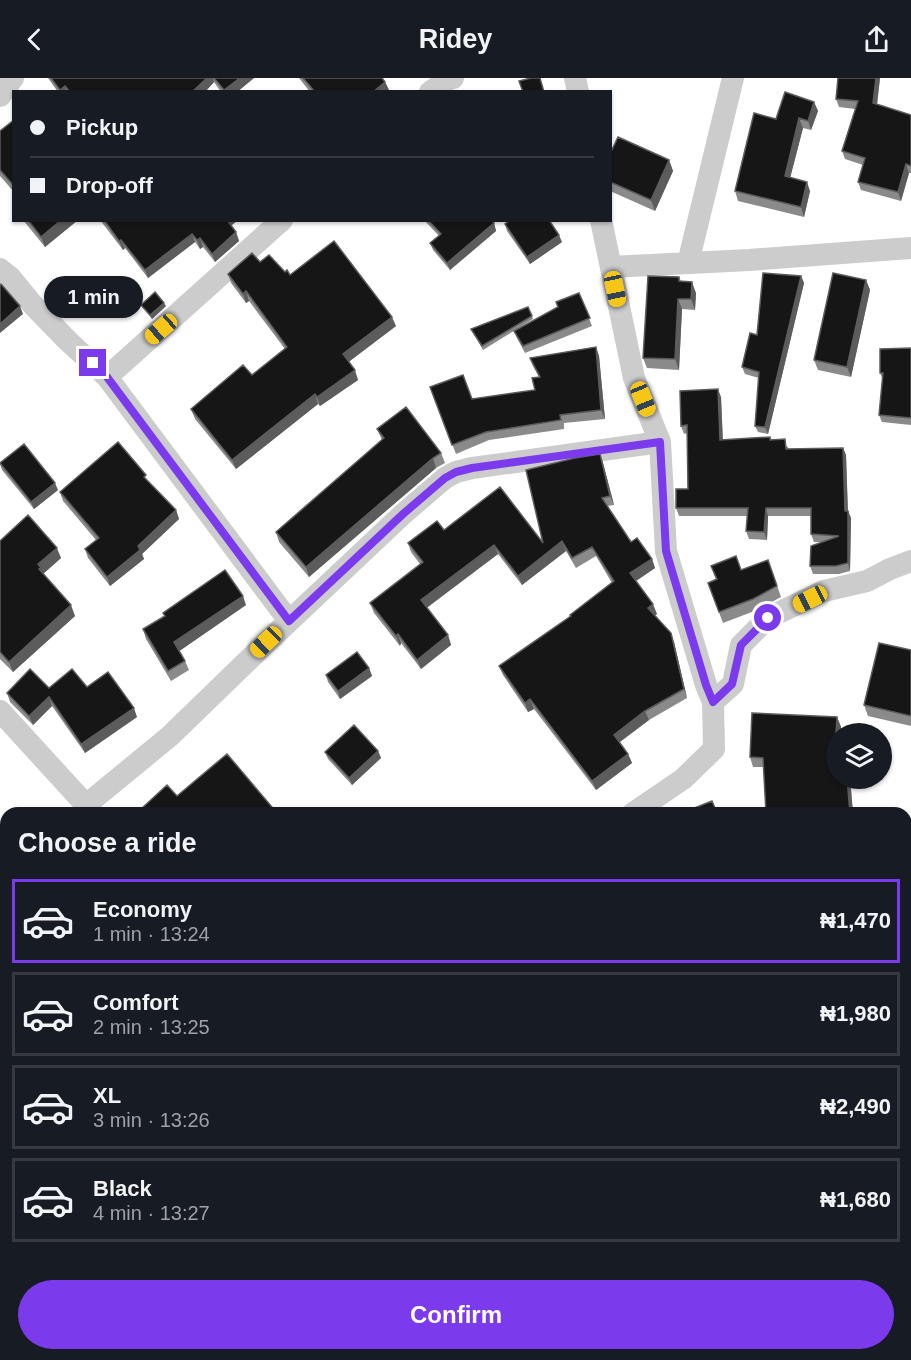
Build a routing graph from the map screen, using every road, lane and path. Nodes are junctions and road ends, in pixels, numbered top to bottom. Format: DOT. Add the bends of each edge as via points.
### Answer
graph roads {
  1 [pos="13,78"];
  2 [pos="453,78"];
  3 [pos="733,78"];
  4 [pos="433,90"];
  5 [pos="0,96"];
  6 [pos="280,222"];
  7 [pos="601,222"];
  8 [pos="911,248"];
  9 [pos="688,263"];
  10 [pos="611,267"];
  11 [pos="0,269"];
  12 [pos="107,377"];
  13 [pos="660,442"];
  14 [pos="911,561"];
  15 [pos="289,621"];
  16 [pos="713,702"];
  17 [pos="0,711"];
  18 [pos="87,807"];
  19 [pos="91,807"];
  20 [pos="642,807"];
  1 -- 5 [label="street"];
  2 -- 4 [label="street"];
  3 -- 9 [label="street"];
  6 -- 12 [label="street"];
  7 -- 10 [label="street"];
  8 -- 9 [label="street"];
  9 -- 10 [label="street"];
  10 -- 13 [label="street" via="634,378"];
  11 -- 12 [label="street"];
  12 -- 15 [label="street"];
  13 -- 15 [label="street" via="456,472 403,514"];
  13 -- 16 [label="street" via="666,551"];
  14 -- 16 [label="street" via="867,581 824,591 768,618 741,645 732,684"];
  15 -- 19 [label="street"];
  16 -- 20 [label="street" via="714,749 683,779"];
  17 -- 18 [label="street"];
}
